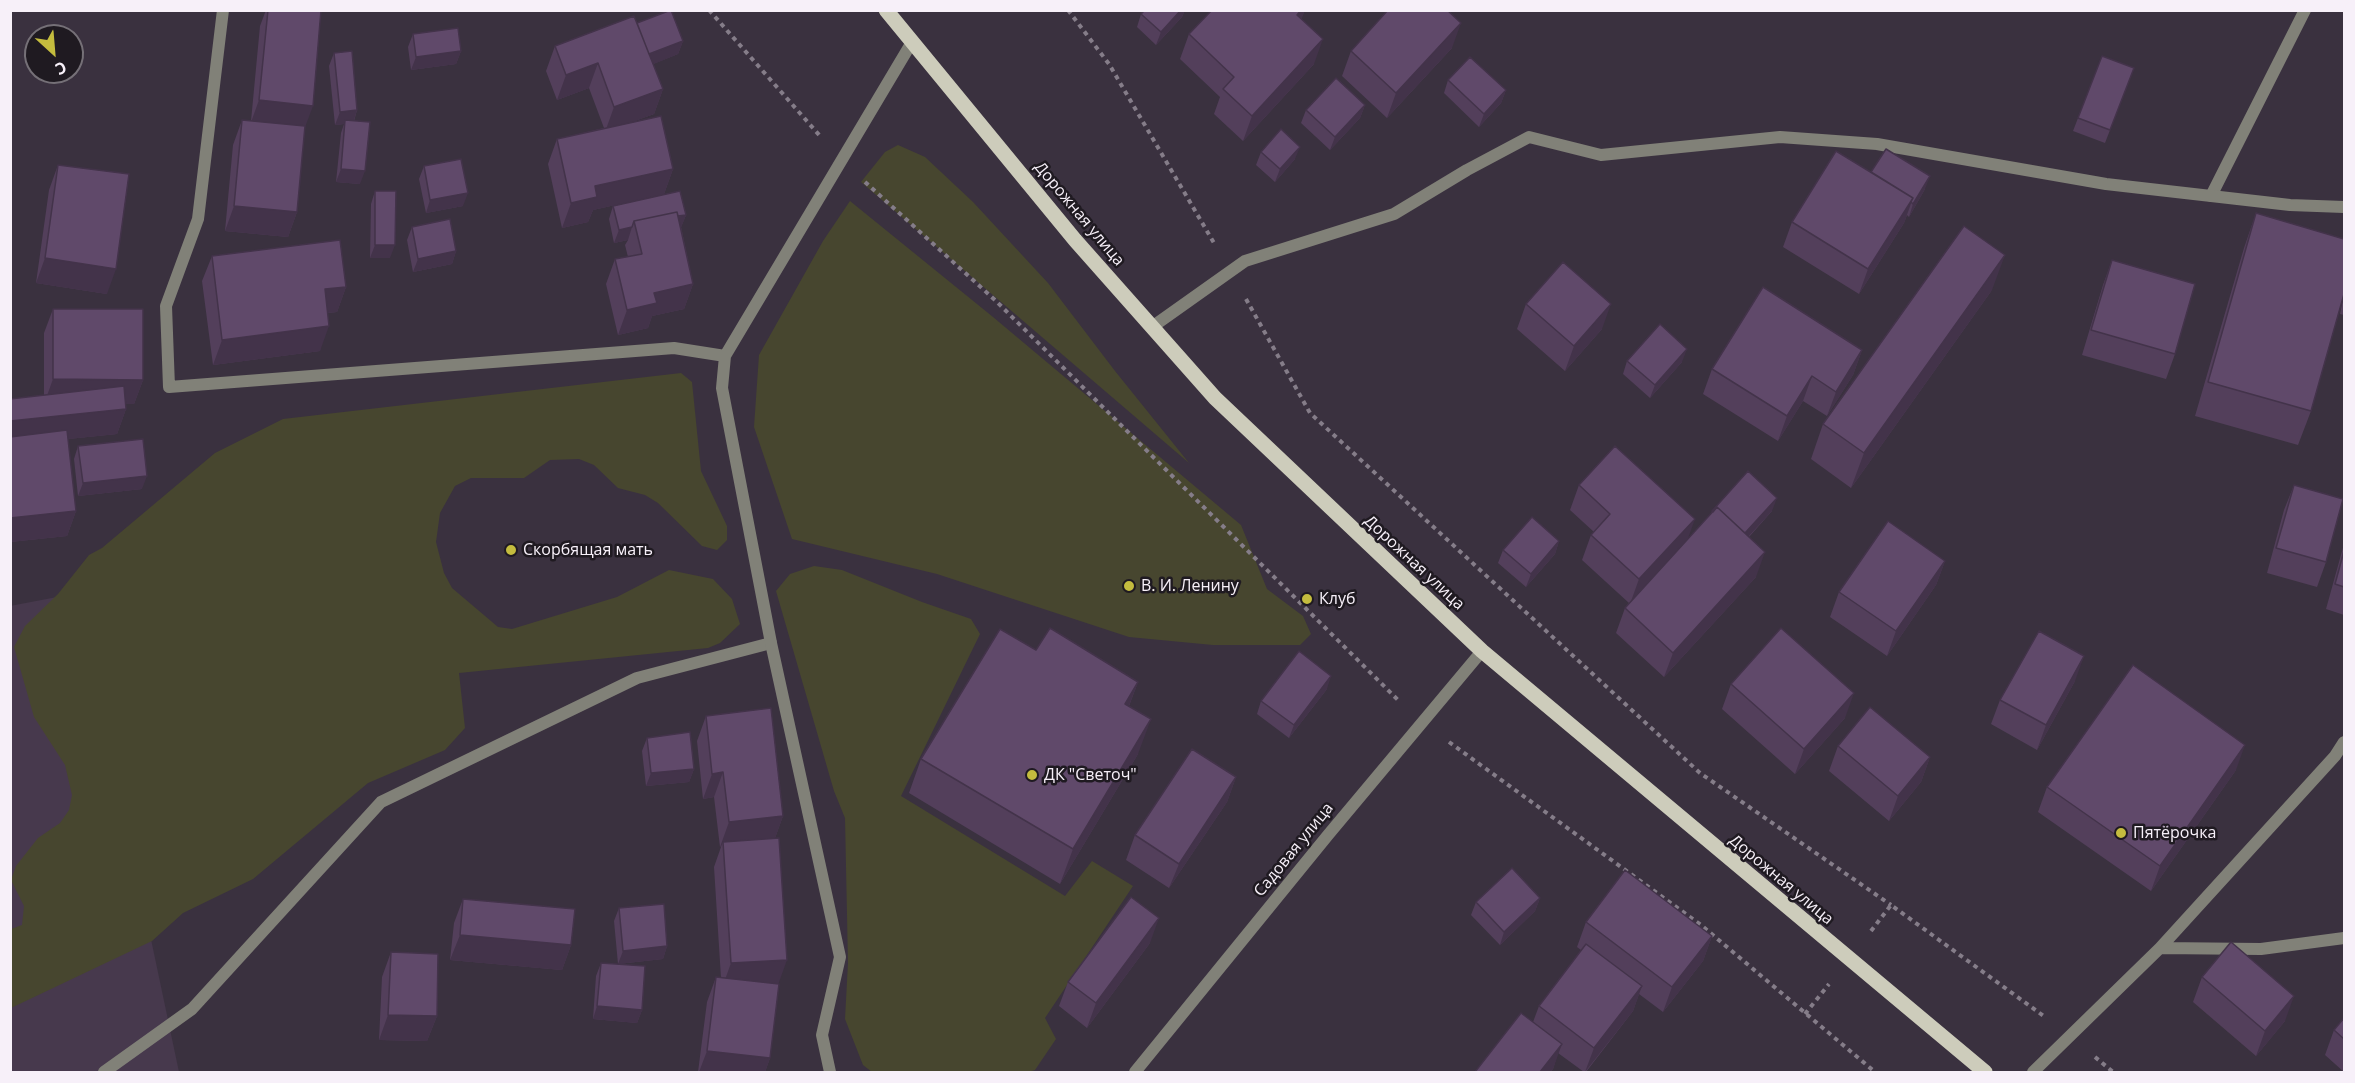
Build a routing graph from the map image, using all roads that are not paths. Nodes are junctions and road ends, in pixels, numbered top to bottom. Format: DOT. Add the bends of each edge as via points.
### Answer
graph roads {
  1 [pos="223,10"];
  2 [pos="886,10"];
  3 [pos="2305,10"];
  4 [pos="912,42"];
  5 [pos="2211,196"];
  6 [pos="2344,207"];
  7 [pos="1152,327"];
  8 [pos="725,356"];
  9 [pos="771,643"];
  10 [pos="1482,651"];
  11 [pos="2344,742"];
  12 [pos="2344,938"];
  13 [pos="2160,948"];
  14 [pos="104,1072"];
  15 [pos="830,1072"];
  16 [pos="1135,1072"];
  17 [pos="1985,1072"];
  18 [pos="2033,1072"];
  1 -- 8 [label="street" via="198,219 166,306 169,387 674,348"];
  2 -- 4 [label="main road, Дорожная улица"];
  3 -- 5 [label="street"];
  4 -- 7 [label="main road, Дорожная улица"];
  4 -- 8 [label="street"];
  5 -- 6 [label="street"];
  5 -- 7 [label="street" via="2106,184 1877,144 1780,137 1601,155 1529,137 1394,214 1245,261"];
  7 -- 10 [label="main road, Дорожная улица" via="1215,398"];
  8 -- 9 [label="street" via="722,387"];
  9 -- 14 [label="street" via="637,678 381,802 192,1009"];
  9 -- 15 [label="street" via="840,957 822,1035"];
  10 -- 16 [label="street, Садовая улица"];
  10 -- 17 [label="main road, Дорожная улица"];
  11 -- 13 [label="street"];
  12 -- 13 [label="street" via="2261,949"];
  13 -- 18 [label="street"];
}
